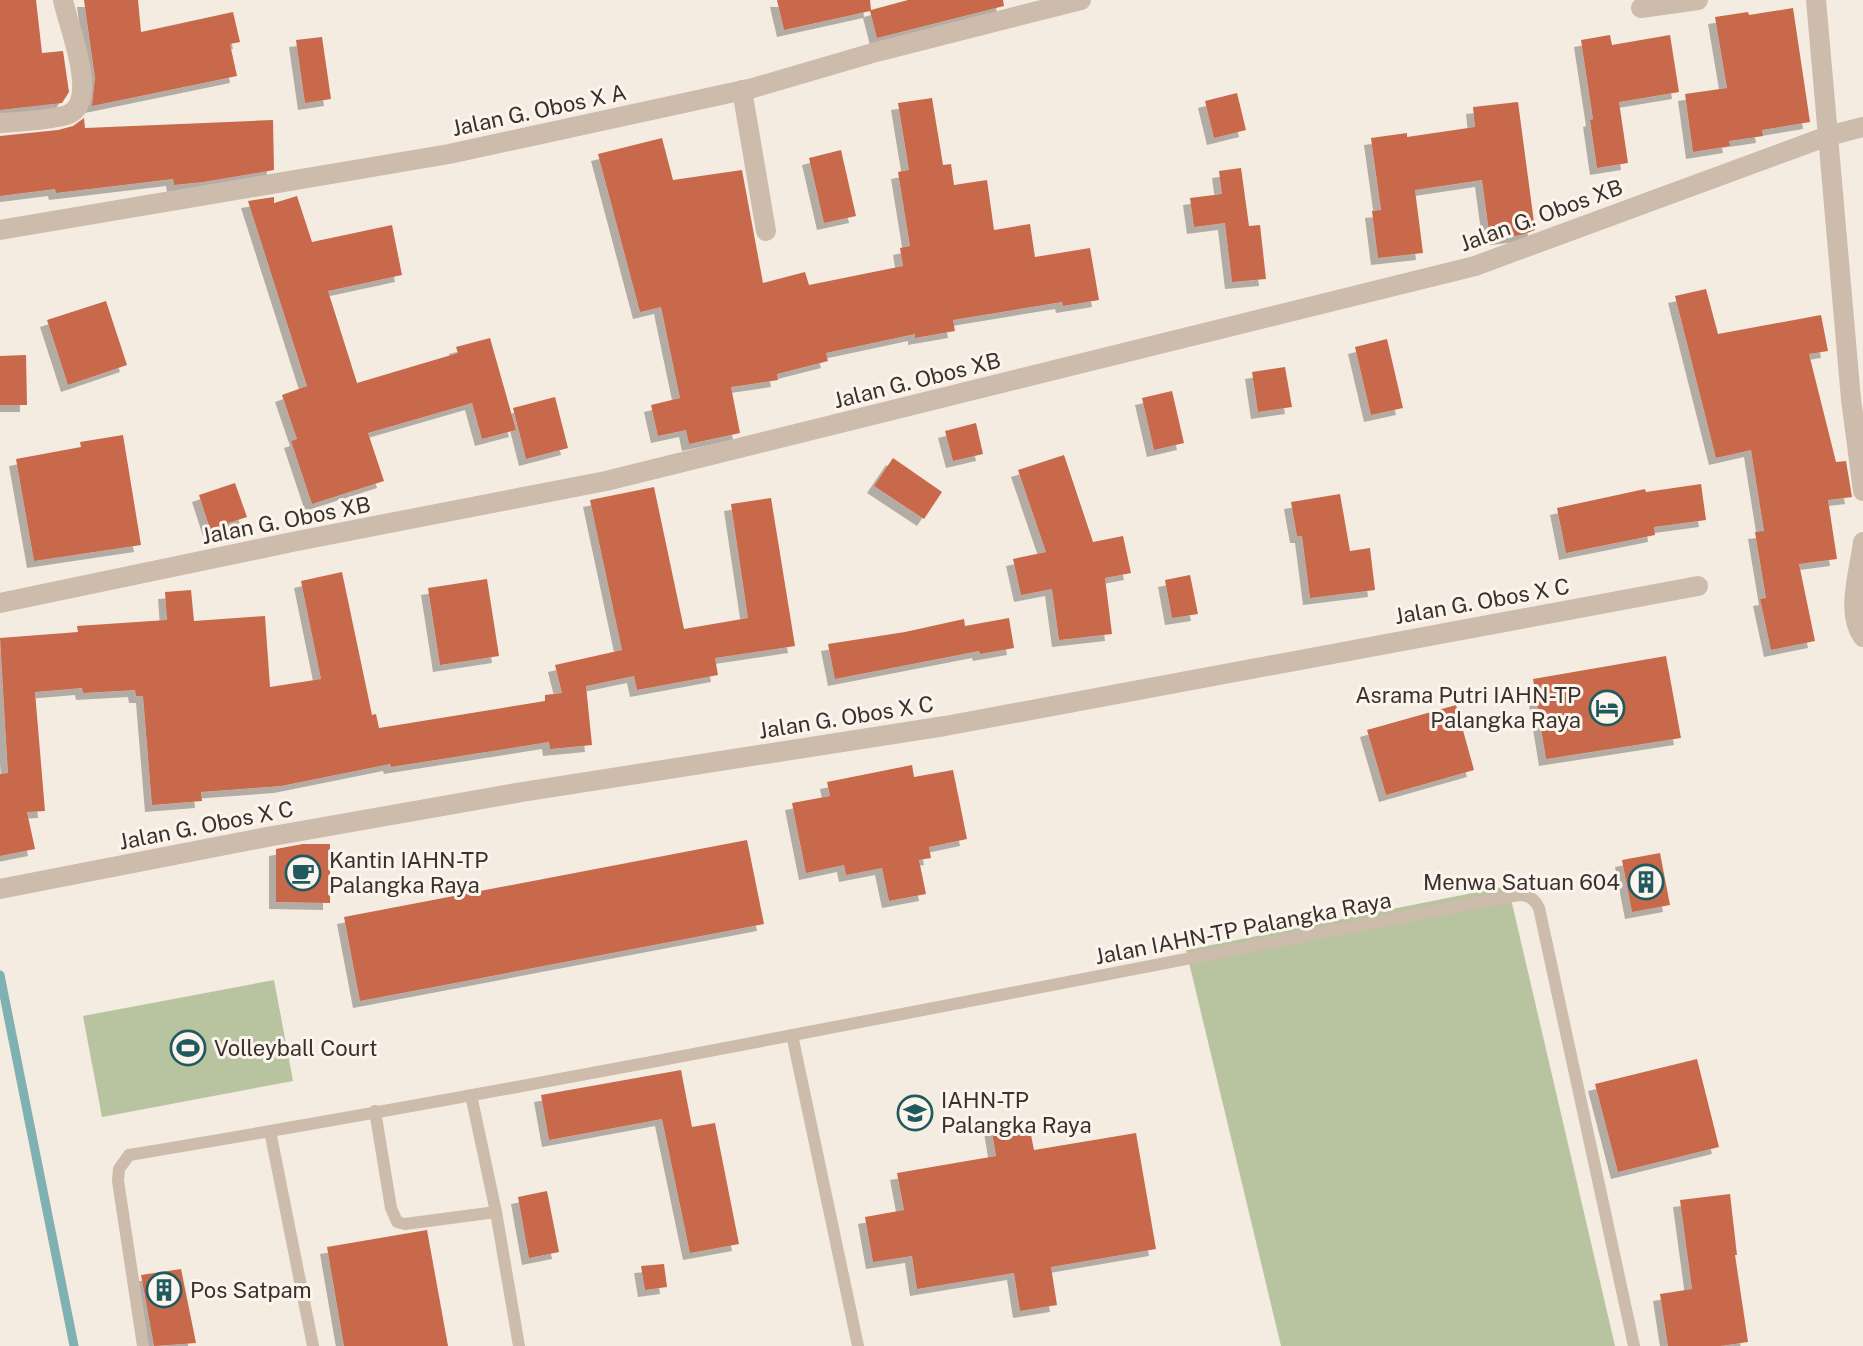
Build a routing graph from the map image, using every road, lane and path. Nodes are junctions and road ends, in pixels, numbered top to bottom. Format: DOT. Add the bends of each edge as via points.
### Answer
graph roads {
  1 [pos="63,0"];
  2 [pos="1081,0"];
  3 [pos="1698,0"];
  4 [pos="1816,0"];
  5 [pos="1641,8"];
  6 [pos="742,90"];
  7 [pos="0,123"];
  8 [pos="1863,127"];
  9 [pos="1828,136"];
  10 [pos="0,230"];
  11 [pos="766,231"];
  12 [pos="1863,491"];
  13 [pos="1863,542"];
  14 [pos="1698,586"];
  15 [pos="0,603"];
  16 [pos="1863,637"];
  17 [pos="0,889"];
  18 [pos="792,1035"];
  19 [pos="471,1095"];
  20 [pos="375,1111"];
  21 [pos="270,1131"];
  22 [pos="496,1212"];
  23 [pos="143,1346"];
  24 [pos="313,1346"];
  25 [pos="519,1346"];
  26 [pos="858,1346"];
  27 [pos="1634,1346"];
  1 -- 7 [label="street" via="76,41 83,91 79,105 71,114"];
  2 -- 6 [label="street, Jalan G. Obos X A"];
  3 -- 5 [label="street"];
  4 -- 9 [label="street"];
  6 -- 10 [label="street, Jalan G. Obos X A" via="449,154"];
  6 -- 11 [label="street"];
  8 -- 9 [label="street"];
  9 -- 12 [label="street"];
  9 -- 15 [label="street, Jalan G. Obos XB" via="1460,270 606,481"];
  13 -- 16 [label="street" via="1854,609"];
  14 -- 17 [label="street, Jalan G. Obos X C" via="945,726 522,792"];
  18 -- 19 [label="lane, Jalan IAHN-TP Palangka Raya"];
  18 -- 26 [label="lane"];
  18 -- 27 [label="lane, Jalan IAHN-TP Palangka Raya" via="1526,895 1539,908"];
  19 -- 20 [label="lane, Jalan IAHN-TP Palangka Raya"];
  19 -- 22 [label="lane"];
  20 -- 21 [label="lane, Jalan IAHN-TP Palangka Raya"];
  20 -- 22 [label="lane" via="397,1222"];
  21 -- 23 [label="lane, Jalan IAHN-TP Palangka Raya" via="129,1155 122,1162 118,1181"];
  21 -- 24 [label="lane"];
  22 -- 25 [label="lane"];
}
